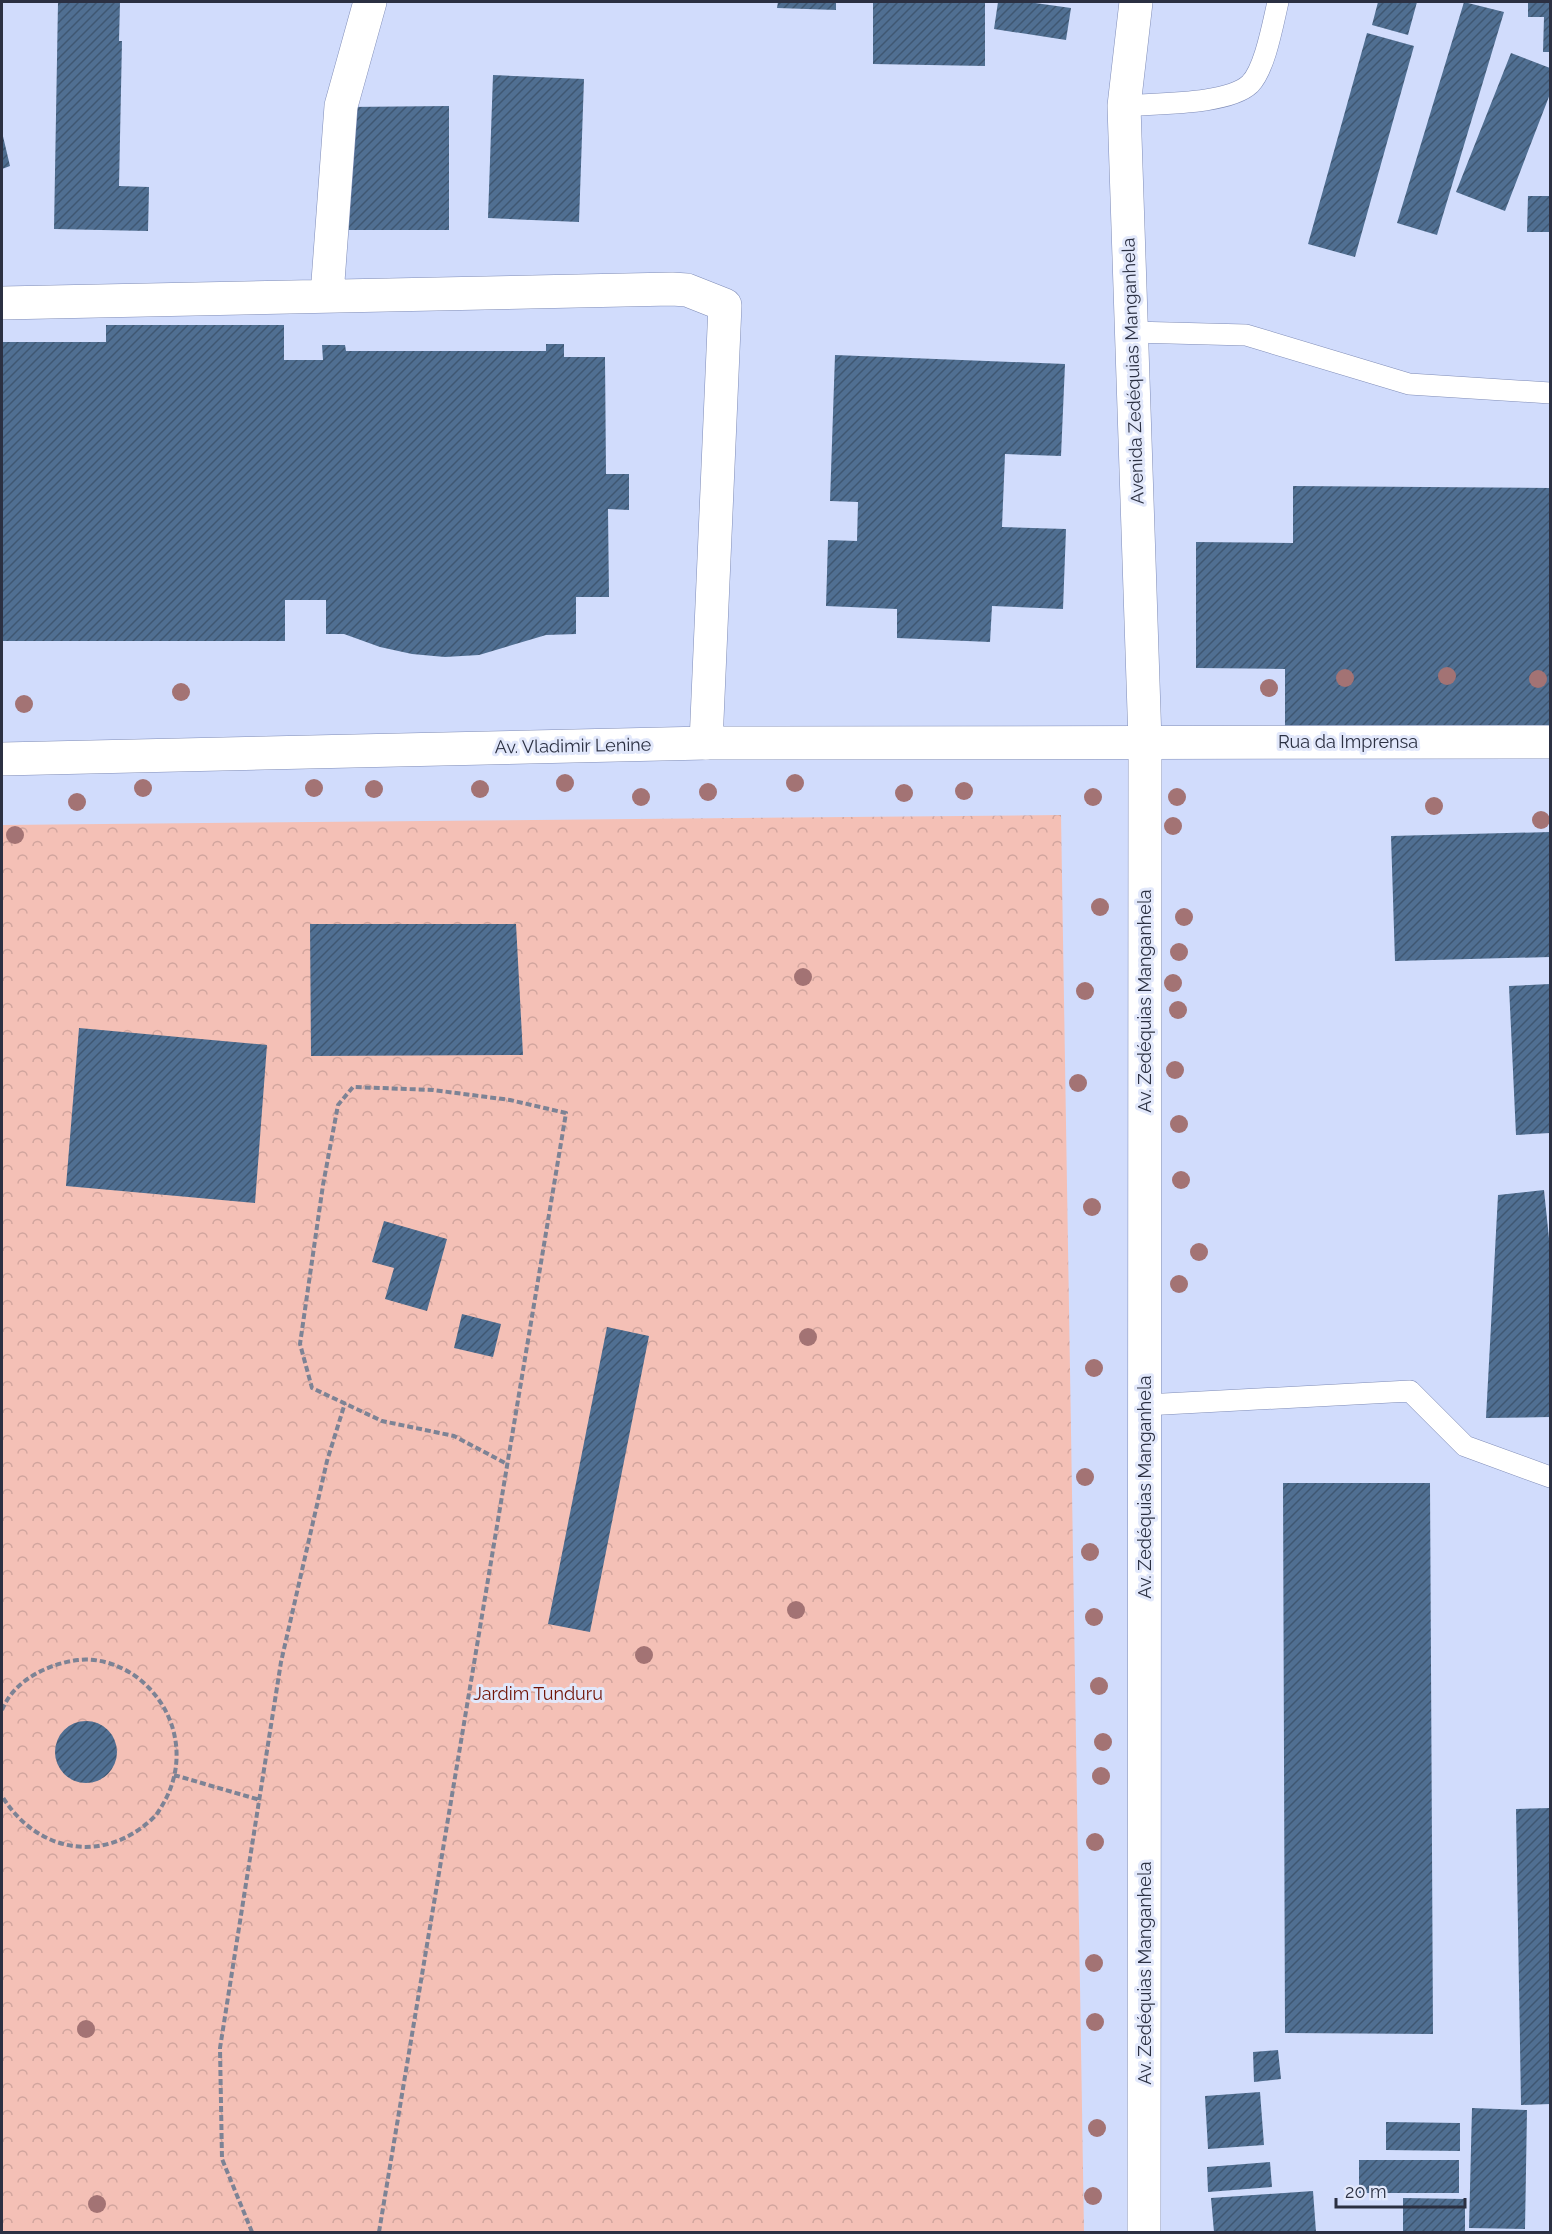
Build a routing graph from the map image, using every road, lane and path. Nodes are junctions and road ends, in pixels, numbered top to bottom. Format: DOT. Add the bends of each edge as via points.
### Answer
graph roads {
  1 [pos="370,2"];
  2 [pos="1136,2"];
  3 [pos="1278,2"];
  4 [pos="1124,106"];
  5 [pos="327,295"];
  6 [pos="2,303"];
  7 [pos="1132,332"];
  8 [pos="1551,393"];
  9 [pos="1145,742"];
  10 [pos="1551,742"];
  11 [pos="706,743"];
  12 [pos="2,759"];
  13 [pos="345,1403"];
  14 [pos="1145,1405"];
  15 [pos="507,1464"];
  16 [pos="1551,1477"];
  17 [pos="2,1710"];
  18 [pos="174,1775"];
  19 [pos="2,1796"];
  20 [pos="260,1800"];
  21 [pos="252,2232"];
  22 [pos="379,2232"];
  23 [pos="1144,2232"];
  1 -- 5 [label="street" via="341,106"];
  2 -- 4 [label="street, Avenida Zedéquias Manganhela"];
  3 -- 4 [label="lane" via="1263,60 1250,84 1222,99"];
  4 -- 7 [label="street, Avenida Zedéquias Manganhela"];
  5 -- 6 [label="street"];
  5 -- 11 [label="street" via="672,289 687,290 725,305"];
  7 -- 8 [label="lane" via="1246,335 1409,384"];
  7 -- 9 [label="street, Avenida Zedéquias Manganhela"];
  9 -- 10 [label="street, Rua da Imprensa"];
  9 -- 11 [label="street, Av. Vladimir Lenine"];
  9 -- 14 [label="street, Av. Zedéquias Manganhela"];
  11 -- 12 [label="street, Av. Vladimir Lenine"];
  13 -- 15 [label="path" via="382,1421 454,1436"];
  13 -- 15 [label="path" via="312,1388 300,1344 338,1105 353,1087 433,1090 566,1113"];
  13 -- 20 [label="path" via="327,1461 281,1662"];
  14 -- 16 [label="lane" via="1410,1391 1465,1446"];
  14 -- 23 [label="street, Av. Zedéquias Manganhela"];
  15 -- 22 [label="path"];
  17 -- 18 [label="path" via="25,1680 51,1665 81,1659 110,1663 137,1676 160,1699 174,1727 178,1759"];
  18 -- 19 [label="path" via="171,1790 154,1817 129,1837 98,1846 67,1846 37,1835 12,1814"];
  18 -- 20 [label="path"];
  20 -- 21 [label="path" via="220,2048 222,2159"];
}
